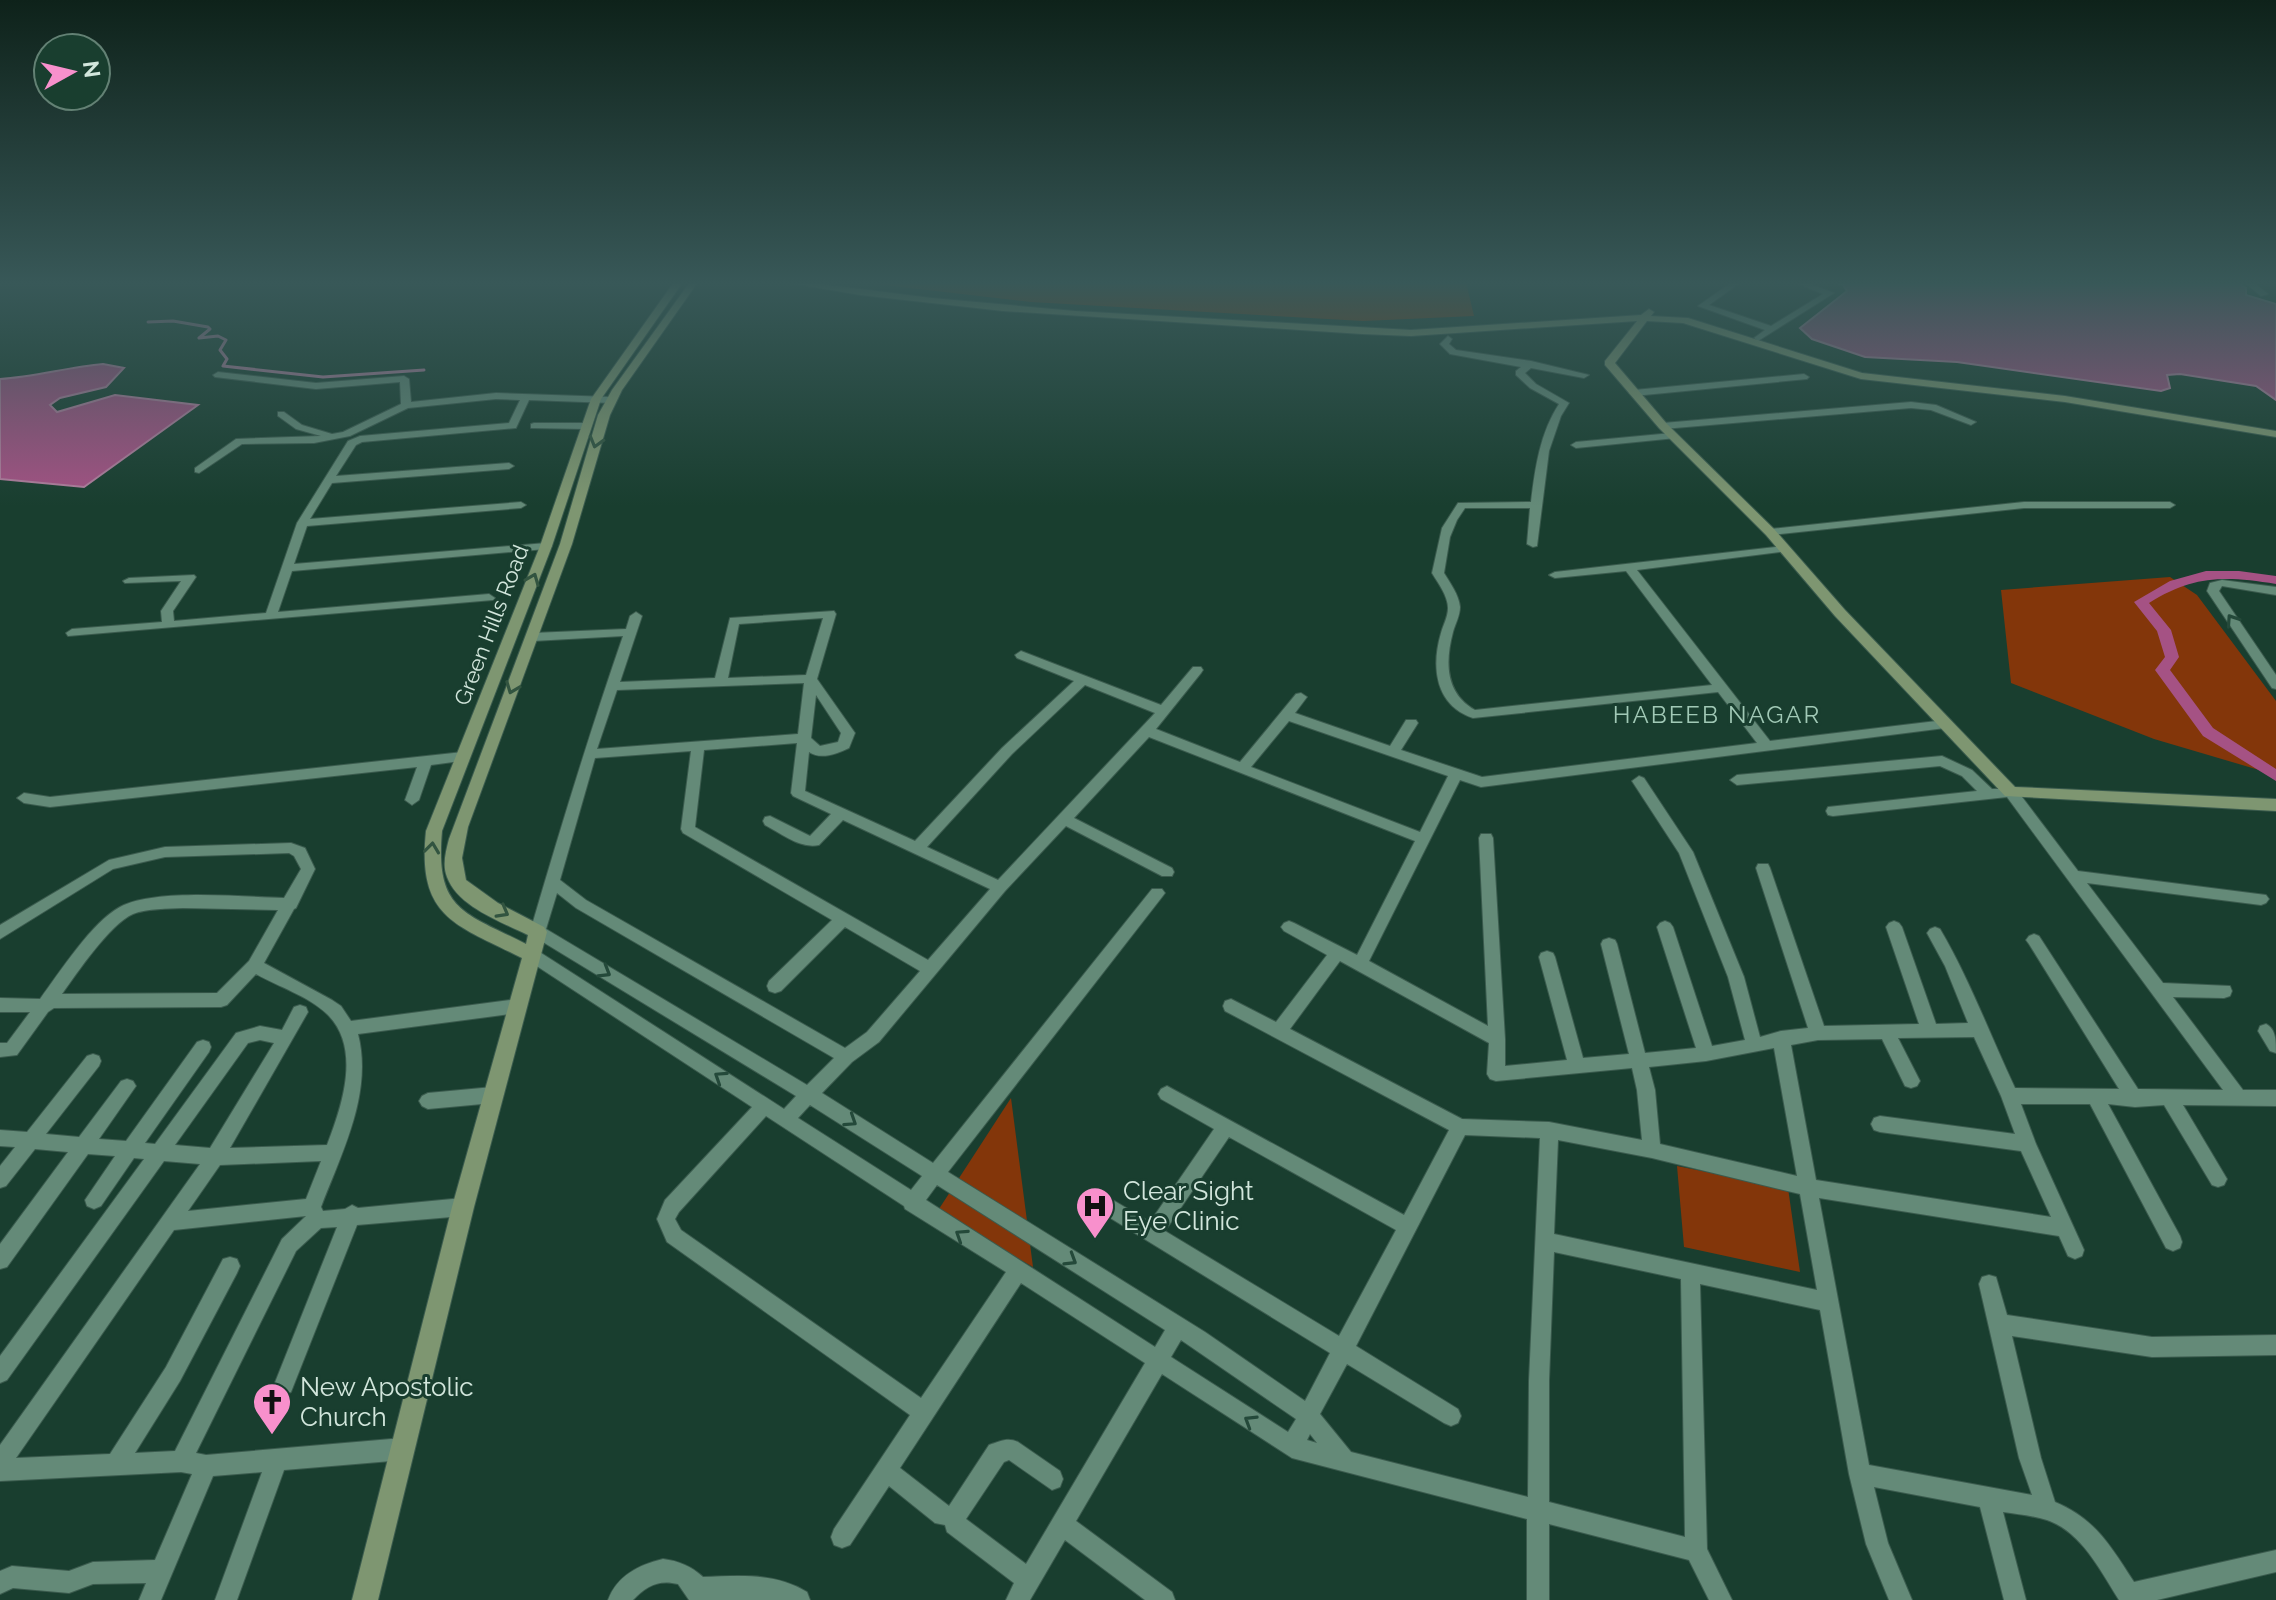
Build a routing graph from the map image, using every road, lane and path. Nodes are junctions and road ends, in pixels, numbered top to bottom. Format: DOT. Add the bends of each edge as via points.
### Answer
graph roads {
  1 [pos="631,357"];
  2 [pos="637,357"];
  3 [pos="1483,357"];
  4 [pos="1614,357"];
  5 [pos="1801,357"];
  6 [pos="1819,357"];
  7 [pos="1531,364"];
  8 [pos="218,375"];
  9 [pos="1584,375"];
  10 [pos="1804,377"];
  11 [pos="1634,393"];
  12 [pos="526,396"];
  13 [pos="604,400"];
  14 [pos="406,405"];
  15 [pos="281,414"];
  16 [pos="1971,422"];
  17 [pos="534,426"];
  18 [pos="586,426"];
  19 [pos="1668,431"];
  20 [pos="2276,431"];
  21 [pos="346,434"];
  22 [pos="1576,445"];
  23 [pos="509,466"];
  24 [pos="199,470"];
  25 [pos="327,480"];
  26 [pos="521,505"];
  27 [pos="1536,505"];
  28 [pos="2170,505"];
  29 [pos="302,523"];
  30 [pos="1770,532"];
  31 [pos="1533,544"];
  32 [pos="546,546"];
  33 [pos="1784,549"];
  34 [pos="1629,567"];
  35 [pos="287,568"];
  36 [pos="1555,575"];
  37 [pos="129,581"];
  38 [pos="2276,591"];
  39 [pos="489,598"];
  40 [pos="271,616"];
  41 [pos="636,616"];
  42 [pos="168,625"];
  43 [pos="630,632"];
  44 [pos="72,633"];
  45 [pos="533,637"];
  46 [pos="1021,655"];
  47 [pos="1197,670"];
  48 [pos="811,679"];
  49 [pos="1083,680"];
  50 [pos="721,681"];
  51 [pos="2276,685"];
  52 [pos="612,686"];
  53 [pos="1721,688"];
  54 [pos="1301,697"];
  55 [pos="1163,711"];
  56 [pos="1286,715"];
  57 [pos="1411,723"];
  58 [pos="1945,724"];
  59 [pos="1147,731"];
  60 [pos="803,738"];
  61 [pos="698,746"];
  62 [pos="1766,746"];
  63 [pos="1393,752"];
  64 [pos="589,754"];
  65 [pos="463,757"];
  66 [pos="426,761"];
  67 [pos="1244,766"];
  68 [pos="1456,774"];
  69 [pos="1737,780"];
  70 [pos="1639,781"];
  71 [pos="1987,792"];
  72 [pos="2011,792"];
  73 [pos="24,798"];
  74 [pos="412,800"];
  75 [pos="2276,805"];
  76 [pos="821,809"];
  77 [pos="1833,811"];
  78 [pos="840,815"];
  79 [pos="1064,819"];
  80 [pos="770,821"];
  81 [pos="1486,838"];
  82 [pos="1423,839"];
  83 [pos="918,847"];
  84 [pos="1763,868"];
  85 [pos="1167,872"];
  86 [pos="2073,876"];
  87 [pos="551,881"];
  88 [pos="1000,887"];
  89 [pos="1157,893"];
  90 [pos="2261,899"];
  91 [pos="291,904"];
  92 [pos="843,919"];
  93 [pos="1289,927"];
  94 [pos="1665,927"];
  95 [pos="1894,927"];
  96 [pos="538,932"];
  97 [pos="0,933"];
  98 [pos="1935,933"];
  99 [pos="2034,940"];
  100 [pos="1609,944"];
  101 [pos="1337,953"];
  102 [pos="532,955"];
  103 [pos="1547,957"];
  104 [pos="1360,964"];
  105 [pos="255,965"];
  106 [pos="930,969"];
  107 [pos="775,986"];
  108 [pos="2161,990"];
  109 [pos="2224,991"];
  110 [pos="48,1003"];
  111 [pos="0,1005"];
  112 [pos="304,1005"];
  113 [pos="518,1006"];
  114 [pos="1231,1006"];
  115 [pos="350,1028"];
  116 [pos="1280,1029"];
  117 [pos="1979,1030"];
  118 [pos="1930,1031"];
  119 [pos="1887,1032"];
  120 [pos="1818,1033"];
  121 [pos="286,1038"];
  122 [pos="1781,1038"];
  123 [pos="1497,1039"];
  124 [pos="1754,1044"];
  125 [pos="203,1047"];
  126 [pos="0,1050"];
  127 [pos="1706,1054"];
  128 [pos="846,1057"];
  129 [pos="1639,1059"];
  130 [pos="93,1061"];
  131 [pos="1577,1067"];
  132 [pos="1911,1081"];
  133 [pos="127,1086"];
  134 [pos="808,1094"];
  135 [pos="1167,1094"];
  136 [pos="493,1095"];
  137 [pos="2010,1096"];
  138 [pos="2238,1097"];
  139 [pos="2169,1098"];
  140 [pos="2276,1098"];
  141 [pos="2096,1099"];
  142 [pos="2135,1099"];
  143 [pos="428,1101"];
  144 [pos="764,1106"];
  145 [pos="786,1118"];
  146 [pos="1880,1124"];
  147 [pos="1226,1127"];
  148 [pos="1460,1127"];
  149 [pos="1549,1130"];
  150 [pos="0,1138"];
  151 [pos="30,1140"];
  152 [pos="2027,1144"];
  153 [pos="83,1145"];
  154 [pos="130,1150"];
  155 [pos="1652,1150"];
  156 [pos="158,1153"];
  157 [pos="331,1153"];
  158 [pos="215,1157"];
  159 [pos="936,1176"];
  160 [pos="2218,1179"];
  161 [pos="0,1180"];
  162 [pos="1810,1188"];
  163 [pos="94,1200"];
  164 [pos="1101,1202"];
  165 [pos="912,1203"];
  166 [pos="463,1207"];
  167 [pos="315,1213"];
  168 [pos="352,1214"];
  169 [pos="171,1222"];
  170 [pos="1407,1226"];
  171 [pos="2065,1228"];
  172 [pos="1153,1233"];
  173 [pos="1545,1241"];
  174 [pos="2173,1242"];
  175 [pos="2,1249"];
  176 [pos="2075,1250"];
  177 [pos="230,1266"];
  178 [pos="1017,1272"];
  179 [pos="1690,1272"];
  180 [pos="1989,1284"];
  181 [pos="1829,1302"];
  182 [pos="1999,1324"];
  183 [pos="1178,1327"];
  184 [pos="2276,1345"];
  185 [pos="1341,1348"];
  186 [pos="1157,1362"];
  187 [pos="0,1373"];
  188 [pos="284,1385"];
  189 [pos="923,1412"];
  190 [pos="1308,1415"];
  191 [pos="1451,1416"];
  192 [pos="1292,1447"];
  193 [pos="403,1449"];
  194 [pos="277,1459"];
  195 [pos="181,1461"];
  196 [pos="1347,1462"];
  197 [pos="0,1463"];
  198 [pos="115,1465"];
  199 [pos="206,1466"];
  200 [pos="885,1469"];
  201 [pos="0,1470"];
  202 [pos="1860,1474"];
  203 [pos="1052,1479"];
  204 [pos="1989,1498"];
  205 [pos="2047,1509"];
  206 [pos="1541,1514"];
  207 [pos="943,1515"];
  208 [pos="1061,1524"];
  209 [pos="842,1537"];
  210 [pos="1696,1551"];
  211 [pos="2276,1561"];
  212 [pos="162,1571"];
  213 [pos="0,1583"];
  214 [pos="1022,1590"];
  215 [pos="700,1594"];
  216 [pos="2130,1598"];
  217 [pos="150,1600"];
  218 [pos="226,1600"];
  219 [pos="365,1600"];
  220 [pos="619,1600"];
  221 [pos="799,1600"];
  222 [pos="1164,1600"];
  223 [pos="1538,1600"];
  224 [pos="1721,1600"];
  225 [pos="1901,1600"];
  226 [pos="2015,1600"];
  1 -- 13 [label="street, Green Hills Road"];
  2 -- 13 [label="street, Green Hills Road"];
  3 -- 7 [label="street"];
  4 -- 11 [label="street" via="1609,363"];
  5 -- 20 [label="street" via="1861,376 2065,399"];
  6 -- 20 [label="street" via="1865,371 2065,393"];
  7 -- 9 [label="street"];
  7 -- 27 [label="street" via="1519,373 1564,403 1547,447"];
  8 -- 14 [label="street" via="316,386 404,379"];
  10 -- 11 [label="street"];
  11 -- 19 [label="street"];
  12 -- 13 [label="street"];
  12 -- 14 [label="street"];
  12 -- 25 [label="street" via="513,426 363,435"];
  13 -- 18 [label="street, Green Hills Road"];
  13 -- 45 [label="street, Green Hills Road, one-way"];
  14 -- 21 [label="street"];
  15 -- 21 [label="street" via="299,427"];
  16 -- 19 [label="street" via="1933,407 1911,405"];
  17 -- 18 [label="street"];
  18 -- 32 [label="street, Green Hills Road"];
  19 -- 22 [label="street"];
  19 -- 30 [label="street"];
  21 -- 24 [label="street" via="240,441"];
  23 -- 25 [label="street"];
  25 -- 29 [label="street"];
  26 -- 29 [label="street"];
  27 -- 31 [label="street"];
  27 -- 53 [label="street" via="1462,505 1447,531 1438,573 1454,612 1441,679 1461,709 1473,714"];
  28 -- 30 [label="street" via="2024,505"];
  29 -- 35 [label="street"];
  30 -- 33 [label="street"];
  32 -- 35 [label="street"];
  65 -- 32 [label="street, Green Hills Road, one-way"];
  33 -- 34 [label="street"];
  33 -- 58 [label="street"];
  34 -- 36 [label="street"];
  34 -- 53 [label="street"];
  35 -- 40 [label="street"];
  37 -- 42 [label="street" via="190,577 167,611"];
  51 -- 38 [label="street, one-way" via="2213,588 2222,583"];
  39 -- 40 [label="street"];
  40 -- 42 [label="street"];
  41 -- 43 [label="street"];
  42 -- 44 [label="street"];
  43 -- 45 [label="street"];
  43 -- 52 [label="street"];
  45 -- 96 [label="street, Green Hills Road, one-way" via="453,854 455,878 464,890"];
  46 -- 49 [label="street"];
  47 -- 55 [label="street"];
  48 -- 50 [label="street"];
  48 -- 50 [label="street" via="830,614 734,621"];
  48 -- 60 [label="street"];
  48 -- 60 [label="street" via="848,733 844,745 833,750 817,751"];
  49 -- 55 [label="street"];
  49 -- 83 [label="street" via="1007,751"];
  50 -- 52 [label="street"];
  52 -- 64 [label="street"];
  53 -- 62 [label="street"];
  54 -- 56 [label="street"];
  55 -- 59 [label="street"];
  56 -- 63 [label="street"];
  56 -- 67 [label="street"];
  57 -- 63 [label="street"];
  58 -- 62 [label="street"];
  58 -- 72 [label="street"];
  59 -- 67 [label="street"];
  59 -- 79 [label="street"];
  60 -- 61 [label="street"];
  60 -- 78 [label="street" via="798,793"];
  61 -- 64 [label="street"];
  61 -- 92 [label="street" via="688,829"];
  62 -- 68 [label="street" via="1481,782"];
  63 -- 68 [label="street"];
  64 -- 87 [label="street"];
  65 -- 66 [label="street"];
  102 -- 65 [label="street, Green Hills Road, one-way" via="449,910 437,896 431,876 434,831"];
  66 -- 73 [label="street" via="50,802"];
  66 -- 74 [label="street"];
  67 -- 82 [label="street"];
  68 -- 82 [label="street"];
  69 -- 71 [label="street" via="1942,761 1967,773"];
  70 -- 124 [label="street" via="1686,852 1736,977"];
  71 -- 72 [label="street"];
  71 -- 77 [label="street"];
  72 -- 75 [label="street"];
  72 -- 86 [label="street"];
  76 -- 78 [label="street"];
  78 -- 80 [label="street" via="810,841"];
  78 -- 83 [label="street"];
  79 -- 85 [label="street"];
  79 -- 88 [label="street"];
  81 -- 123 [label="street"];
  82 -- 104 [label="street"];
  83 -- 88 [label="street"];
  84 -- 120 [label="street"];
  86 -- 90 [label="street"];
  86 -- 108 [label="street"];
  87 -- 96 [label="street"];
  87 -- 128 [label="street" via="581,904"];
  88 -- 106 [label="street"];
  89 -- 159 [label="street"];
  91 -- 97 [label="street" via="308,869 300,852 291,848 165,852 109,865"];
  91 -- 105 [label="street"];
  91 -- 110 [label="street" via="149,905 124,910"];
  92 -- 106 [label="street"];
  92 -- 107 [label="street"];
  93 -- 101 [label="street"];
  94 -- 127 [label="street"];
  95 -- 118 [label="street"];
  96 -- 102 [label="street"];
  96 -- 134 [label="street, one-way"];
  98 -- 117 [label="street"];
  99 -- 142 [label="street"];
  100 -- 129 [label="street"];
  101 -- 104 [label="street"];
  101 -- 116 [label="street"];
  102 -- 113 [label="street"];
  144 -- 102 [label="street, one-way"];
  103 -- 131 [label="street"];
  104 -- 123 [label="street"];
  105 -- 110 [label="street" via="221,1000"];
  105 -- 112 [label="street"];
  106 -- 128 [label="street" via="873,1037"];
  108 -- 109 [label="street"];
  108 -- 138 [label="street"];
  110 -- 111 [label="street"];
  110 -- 126 [label="street" via="11,1050"];
  112 -- 115 [label="street" via="333,1009"];
  112 -- 121 [label="street"];
  113 -- 115 [label="street"];
  113 -- 136 [label="street"];
  114 -- 116 [label="street"];
  115 -- 157 [label="street" via="357,1079"];
  116 -- 148 [label="street"];
  117 -- 118 [label="street"];
  117 -- 137 [label="street"];
  118 -- 119 [label="street"];
  119 -- 120 [label="street"];
  119 -- 132 [label="street"];
  120 -- 122 [label="street"];
  121 -- 156 [label="street" via="260,1033 242,1038"];
  121 -- 158 [label="street"];
  122 -- 124 [label="street"];
  122 -- 162 [label="street"];
  123 -- 131 [label="street" via="1496,1074"];
  124 -- 127 [label="street"];
  125 -- 154 [label="street"];
  127 -- 129 [label="street"];
  128 -- 134 [label="street"];
  129 -- 131 [label="street"];
  129 -- 155 [label="street"];
  130 -- 151 [label="street"];
  133 -- 153 [label="street"];
  134 -- 145 [label="street"];
  134 -- 159 [label="street, one-way"];
  135 -- 147 [label="street"];
  136 -- 143 [label="street"];
  136 -- 166 [label="street"];
  137 -- 141 [label="street"];
  137 -- 152 [label="street"];
  138 -- 139 [label="street"];
  138 -- 140 [label="street"];
  139 -- 142 [label="street"];
  139 -- 160 [label="street"];
  141 -- 142 [label="street"];
  141 -- 174 [label="street"];
  144 -- 145 [label="street"];
  144 -- 189 [label="street" via="672,1206 666,1219 674,1236"];
  145 -- 165 [label="street"];
  146 -- 152 [label="street"];
  147 -- 170 [label="street"];
  147 -- 172 [label="street"];
  148 -- 149 [label="street"];
  148 -- 170 [label="street"];
  149 -- 155 [label="street"];
  149 -- 173 [label="street"];
  150 -- 151 [label="street"];
  151 -- 153 [label="street"];
  151 -- 161 [label="street"];
  152 -- 171 [label="street"];
  153 -- 154 [label="street"];
  153 -- 175 [label="street"];
  154 -- 156 [label="street"];
  154 -- 163 [label="street"];
  155 -- 162 [label="street"];
  156 -- 158 [label="street"];
  156 -- 187 [label="street"];
  157 -- 158 [label="street"];
  157 -- 167 [label="street"];
  158 -- 169 [label="street"];
  159 -- 165 [label="street"];
  159 -- 183 [label="street, one-way"];
  162 -- 171 [label="street"];
  162 -- 181 [label="street"];
  164 -- 172 [label="street"];
  178 -- 165 [label="street, one-way"];
  166 -- 168 [label="street"];
  166 -- 193 [label="street"];
  167 -- 168 [label="street"];
  167 -- 169 [label="street"];
  167 -- 195 [label="street" via="289,1245"];
  168 -- 188 [label="street"];
  169 -- 197 [label="street"];
  170 -- 185 [label="street"];
  171 -- 176 [label="street"];
  172 -- 185 [label="street"];
  173 -- 179 [label="street"];
  173 -- 206 [label="street"];
  177 -- 198 [label="street" via="173,1374"];
  178 -- 186 [label="street"];
  178 -- 189 [label="street"];
  179 -- 181 [label="street"];
  179 -- 210 [label="street"];
  180 -- 182 [label="street"];
  181 -- 202 [label="street"];
  182 -- 184 [label="street" via="2152,1347"];
  182 -- 205 [label="street"];
  183 -- 186 [label="street"];
  183 -- 190 [label="street"];
  185 -- 190 [label="street"];
  185 -- 191 [label="street"];
  192 -- 186 [label="street, one-way"];
  186 -- 208 [label="street"];
  189 -- 200 [label="street"];
  190 -- 192 [label="street"];
  190 -- 196 [label="street"];
  192 -- 196 [label="street"];
  193 -- 194 [label="street"];
  193 -- 219 [label="street"];
  194 -- 199 [label="street"];
  194 -- 218 [label="street"];
  195 -- 198 [label="street"];
  195 -- 199 [label="street"];
  196 -- 206 [label="street"];
  198 -- 201 [label="street"];
  199 -- 212 [label="street"];
  200 -- 207 [label="street"];
  200 -- 209 [label="street"];
  202 -- 204 [label="street"];
  202 -- 225 [label="street" via="1877,1544"];
  203 -- 214 [label="street" via="1011,1449 1003,1449 955,1516 955,1524"];
  204 -- 205 [label="street"];
  204 -- 226 [label="street"];
  205 -- 216 [label="street" via="2069,1516 2091,1535"];
  206 -- 210 [label="street"];
  206 -- 223 [label="street"];
  208 -- 214 [label="street"];
  208 -- 222 [label="street"];
  210 -- 224 [label="street"];
  211 -- 216 [label="street"];
  212 -- 213 [label="street" via="93,1573 69,1582 12,1577"];
  212 -- 217 [label="street"];
  215 -- 220 [label="street" via="678,1571 664,1569 635,1582"];
  215 -- 221 [label="street" via="745,1587"];
}
